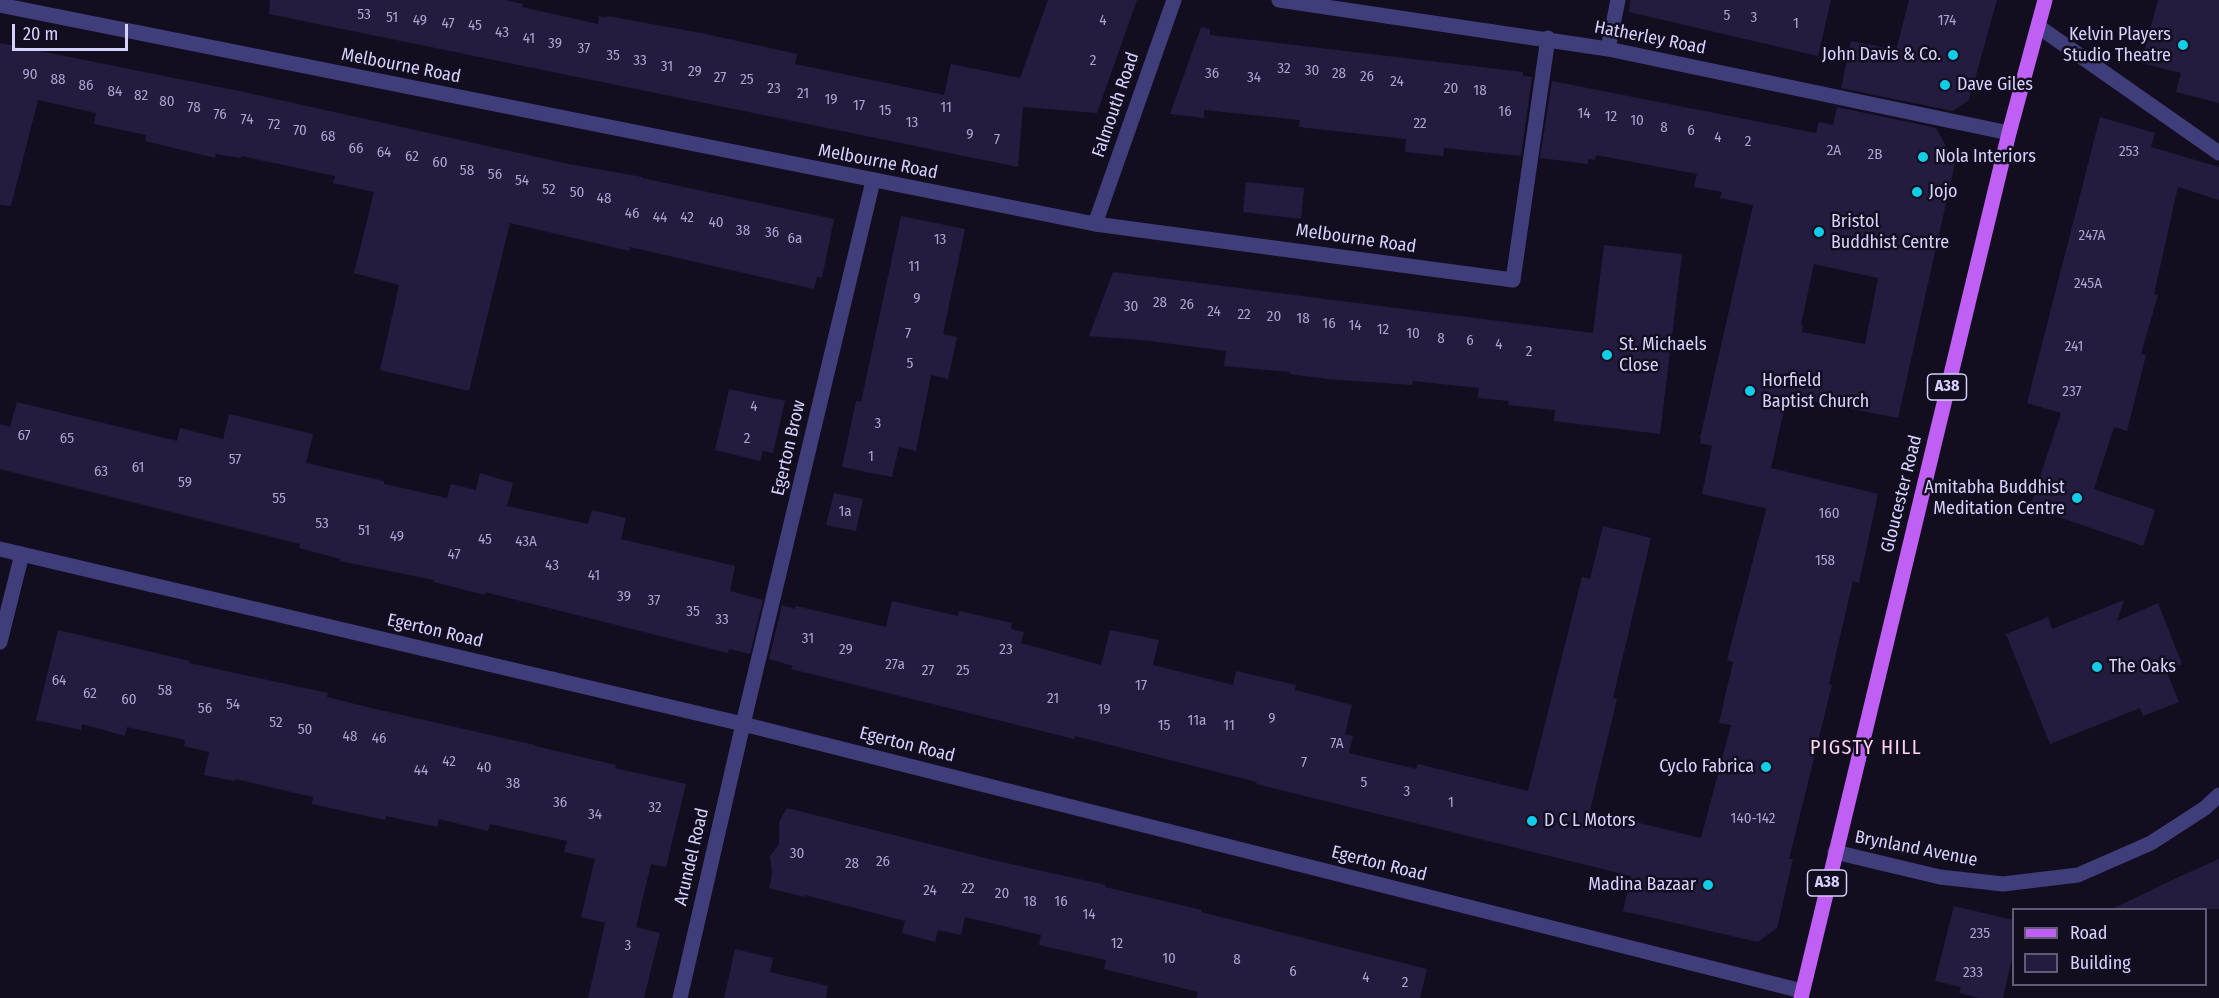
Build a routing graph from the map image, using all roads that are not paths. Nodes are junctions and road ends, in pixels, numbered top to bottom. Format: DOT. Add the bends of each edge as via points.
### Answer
graph roads {
  1 [pos="1174,0"];
  2 [pos="1280,0"];
  3 [pos="1618,0"];
  4 [pos="2045,0"];
  5 [pos="0,5"];
  6 [pos="2039,27"];
  7 [pos="1548,38"];
  8 [pos="1608,49"];
  9 [pos="2009,133"];
  10 [pos="2219,153"];
  11 [pos="873,181"];
  12 [pos="1095,224"];
  13 [pos="0,549"];
  14 [pos="22,555"];
  15 [pos="0,642"];
  16 [pos="743,724"];
  17 [pos="2219,795"];
  18 [pos="1835,852"];
  19 [pos="1801,994"];
  20 [pos="680,998"];
  1 -- 12 [label="street, Falmouth Road"];
  2 -- 7 [label="street, Hatherley Road"];
  3 -- 8 [label="street"];
  4 -- 6 [label="main road, Gloucester Road / A38"];
  5 -- 11 [label="street, Melbourne Road"];
  6 -- 9 [label="main road, Gloucester Road / A38"];
  6 -- 10 [label="street"];
  7 -- 8 [label="street, Hatherley Road"];
  7 -- 12 [label="street, Melbourne Road" via="1513,280"];
  8 -- 9 [label="street, Hatherley Road"];
  9 -- 18 [label="main road, Gloucester Road / A38"];
  11 -- 12 [label="street, Melbourne Road"];
  11 -- 16 [label="street, Egerton Brow"];
  13 -- 14 [label="street, Egerton Road"];
  14 -- 15 [label="street"];
  14 -- 16 [label="street, Egerton Road"];
  16 -- 19 [label="street, Egerton Road"];
  16 -- 20 [label="street, Arundel Road"];
  17 -- 18 [label="street, Brynland Avenue" via="2151,843 2078,875 2003,884 1941,878"];
  18 -- 19 [label="main road, Gloucester Road / A38"];
}
